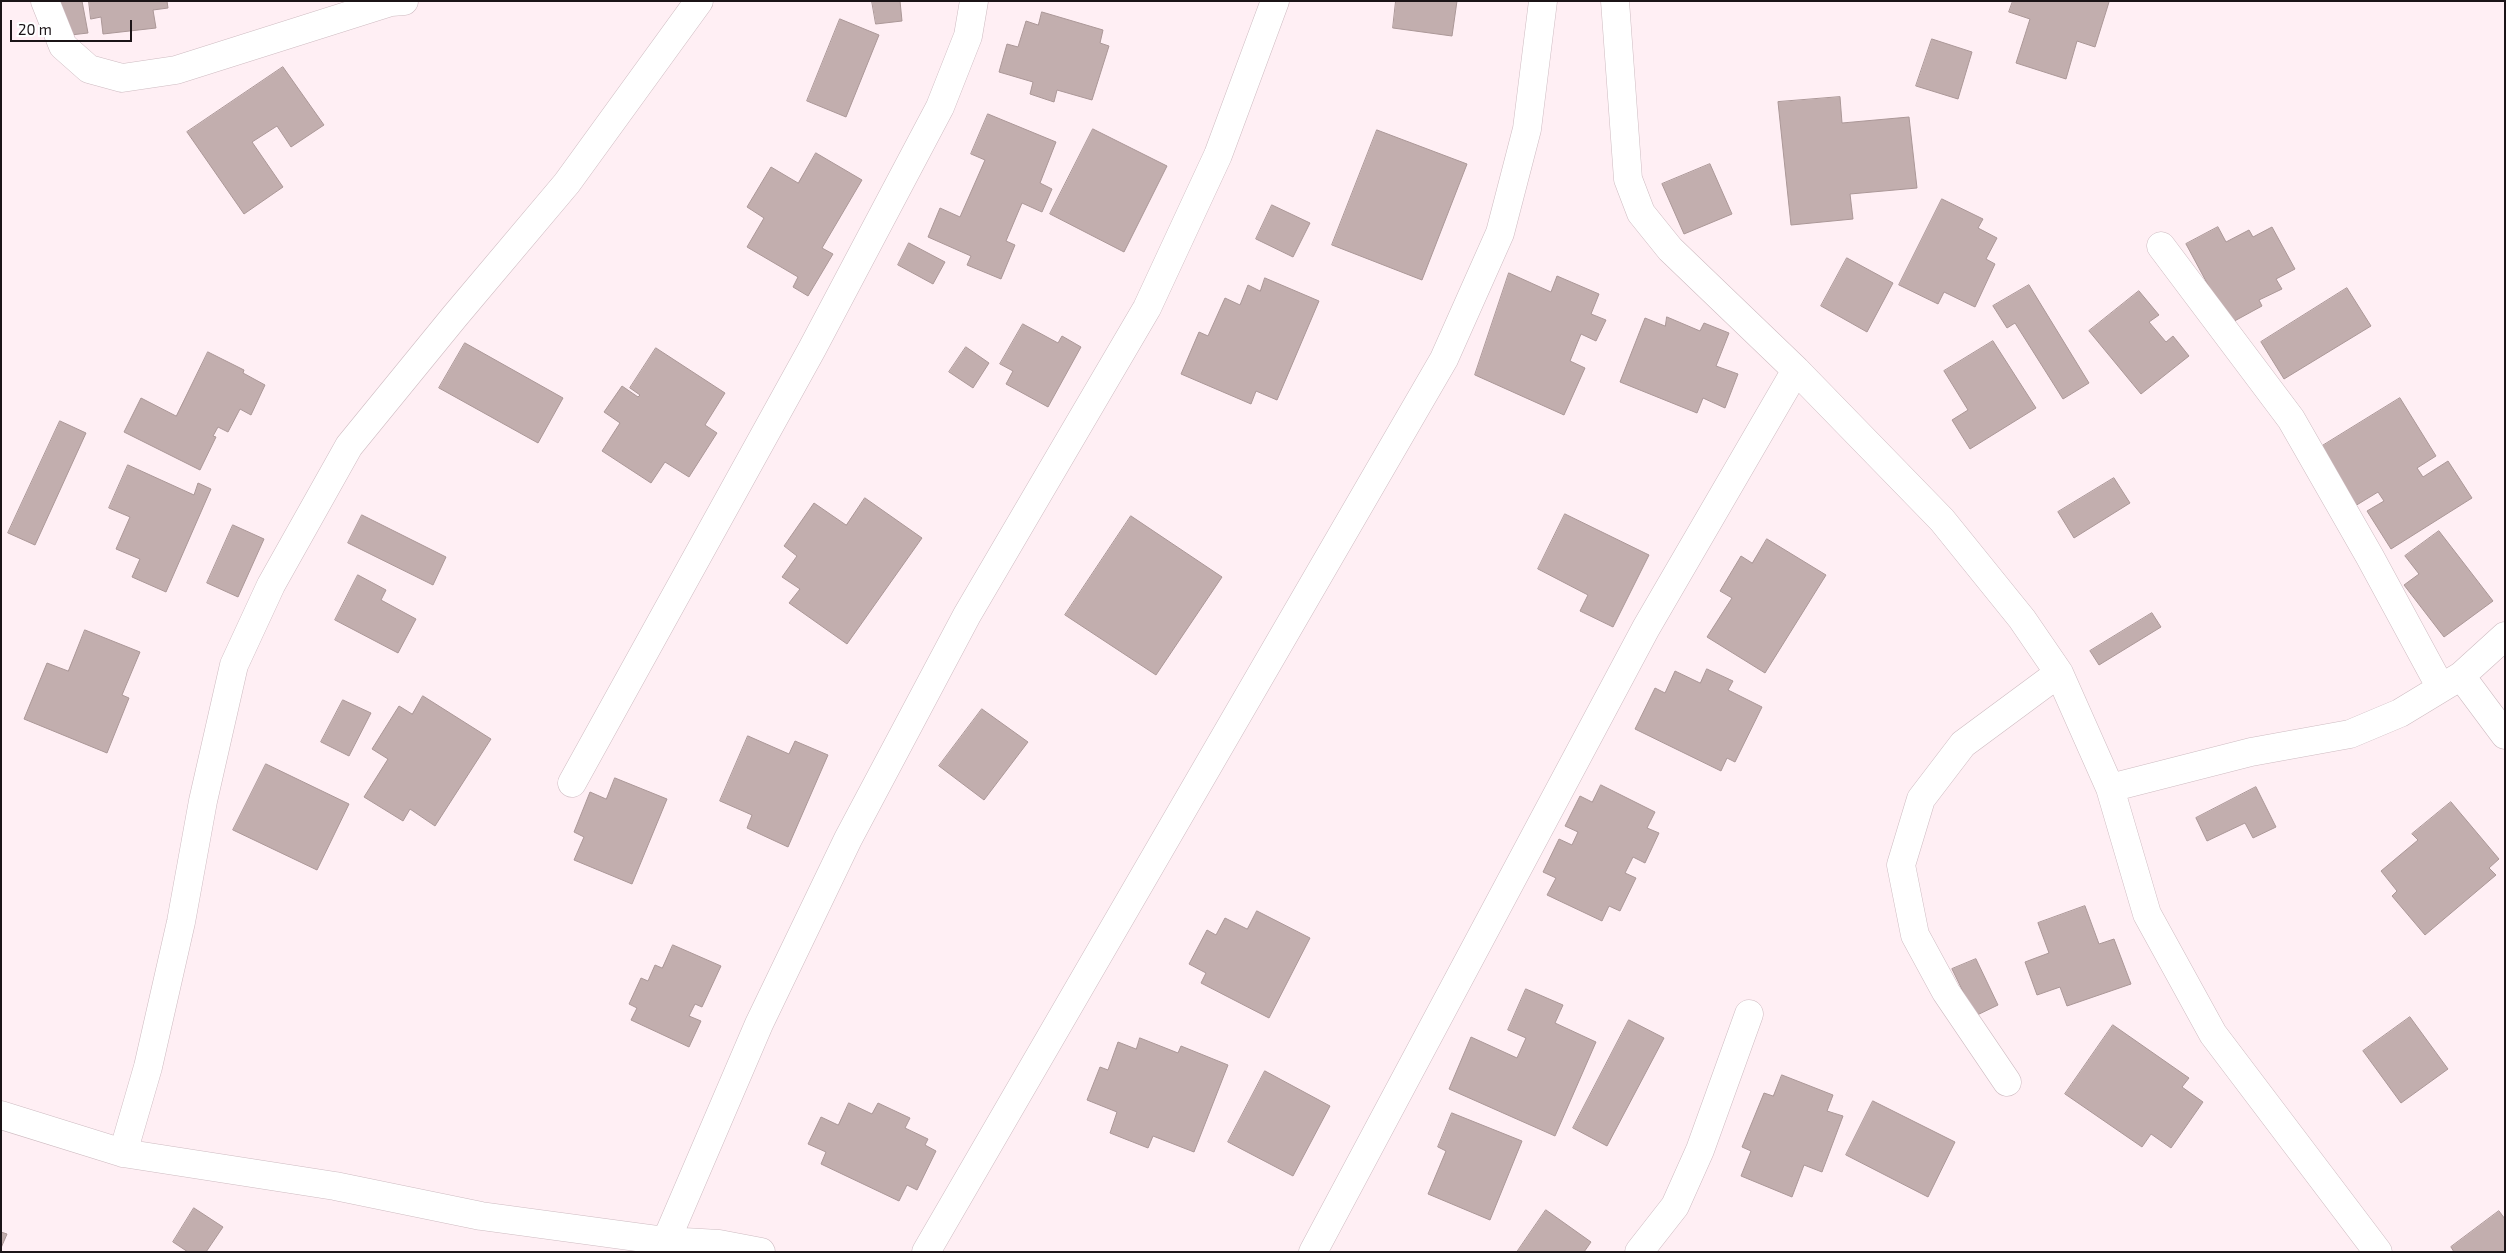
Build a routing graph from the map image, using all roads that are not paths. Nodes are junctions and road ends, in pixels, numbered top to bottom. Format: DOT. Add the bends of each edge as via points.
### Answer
graph roads {
  1 [pos="45,1"];
  2 [pos="404,1"];
  3 [pos="699,1"];
  4 [pos="974,1"];
  5 [pos="1275,1"];
  6 [pos="1543,1"];
  7 [pos="1615,1"];
  8 [pos="328,12"];
  9 [pos="2162,246"];
  10 [pos="1796,370"];
  11 [pos="2505,636"];
  12 [pos="2060,673"];
  13 [pos="2451,682"];
  14 [pos="2505,735"];
  15 [pos="572,783"];
  16 [pos="2110,788"];
  17 [pos="1749,1014"];
  18 [pos="2008,1082"];
  19 [pos="1,1115"];
  20 [pos="123,1152"];
  21 [pos="666,1241"];
  22 [pos="717,1248"];
  23 [pos="761,1252"];
  24 [pos="926,1252"];
  25 [pos="1313,1252"];
  26 [pos="1639,1252"];
  27 [pos="2378,1252"];
  1 -- 8 [label="street" via="63,46 89,69 122,78 176,70"];
  2 -- 8 [label="street"];
  3 -- 20 [label="street" via="567,183 349,446 271,585 234,665 148,1067"];
  4 -- 15 [label="street" via="968,36 940,107 812,349"];
  5 -- 21 [label="street" via="1218,155 1147,308 967,615 848,839 759,1024"];
  6 -- 24 [label="street" via="1527,129 1500,233 1444,359"];
  7 -- 10 [label="street" via="1628,179 1641,213 1670,249"];
  9 -- 13 [label="street" via="2291,419 2370,557"];
  10 -- 12 [label="street" via="1942,520 2022,619"];
  10 -- 25 [label="street" via="1646,628"];
  11 -- 13 [label="street"];
  12 -- 16 [label="street"];
  12 -- 18 [label="street" via="1963,744 1921,799 1901,865 1915,935 1946,992"];
  13 -- 14 [label="street"];
  13 -- 16 [label="street" via="2400,712 2350,734 2251,752"];
  16 -- 27 [label="street" via="2147,914 2213,1034"];
  17 -- 26 [label="street" via="1700,1150 1675,1206"];
  19 -- 20 [label="street"];
  20 -- 21 [label="street" via="335,1186 481,1216"];
  21 -- 22 [label="street"];
  22 -- 23 [label="street"];
}
